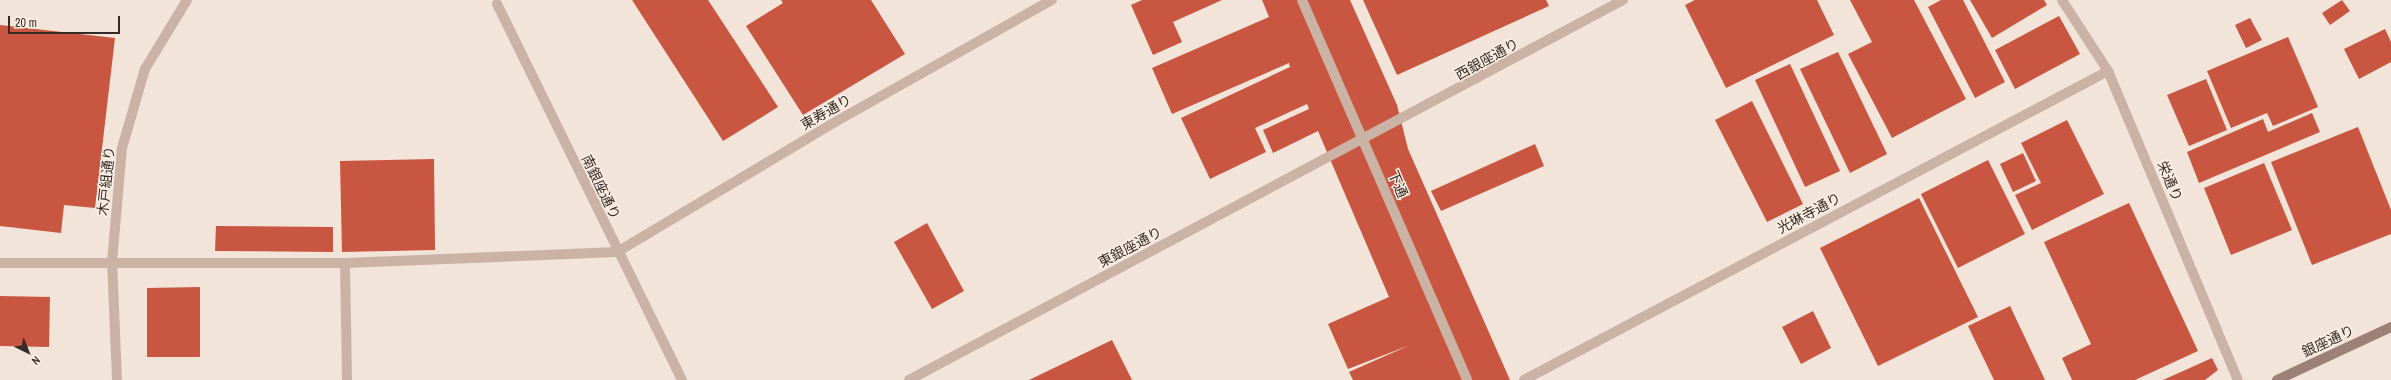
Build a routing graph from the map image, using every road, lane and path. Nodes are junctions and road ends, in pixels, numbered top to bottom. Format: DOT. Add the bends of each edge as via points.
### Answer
graph roads {
  1 [pos="187,0"];
  2 [pos="1052,0"];
  3 [pos="1302,0"];
  4 [pos="1623,0"];
  5 [pos="2062,0"];
  6 [pos="496,1"];
  7 [pos="2108,71"];
  8 [pos="1363,140"];
  9 [pos="617,252"];
  10 [pos="112,262"];
  11 [pos="0,263"];
  12 [pos="345,263"];
  13 [pos="2391,327"];
  14 [pos="117,380"];
  15 [pos="347,380"];
  16 [pos="682,380"];
  17 [pos="909,380"];
  18 [pos="1467,380"];
  19 [pos="1524,380"];
  20 [pos="2238,380"];
  21 [pos="2276,380"];
  1 -- 10 [label="street, 木戸組通り" via="145,69 122,148"];
  2 -- 9 [label="street, 東寿通り" via="828,126"];
  3 -- 8 [label="street, 下通"];
  4 -- 8 [label="street, 西銀座通り"];
  5 -- 7 [label="street, 栄通り"];
  6 -- 9 [label="street, 南銀座通り"];
  7 -- 19 [label="street, 光琳寺通り"];
  7 -- 20 [label="street, 栄通り"];
  8 -- 17 [label="street, 東銀座通り"];
  8 -- 18 [label="street, 下通"];
  9 -- 12 [label="street"];
  9 -- 16 [label="street, 南銀座通り"];
  10 -- 11 [label="street"];
  10 -- 12 [label="street"];
  10 -- 14 [label="street, 木戸組通り"];
  12 -- 15 [label="street"];
  13 -- 21 [label="street, 銀座通り"];
}
